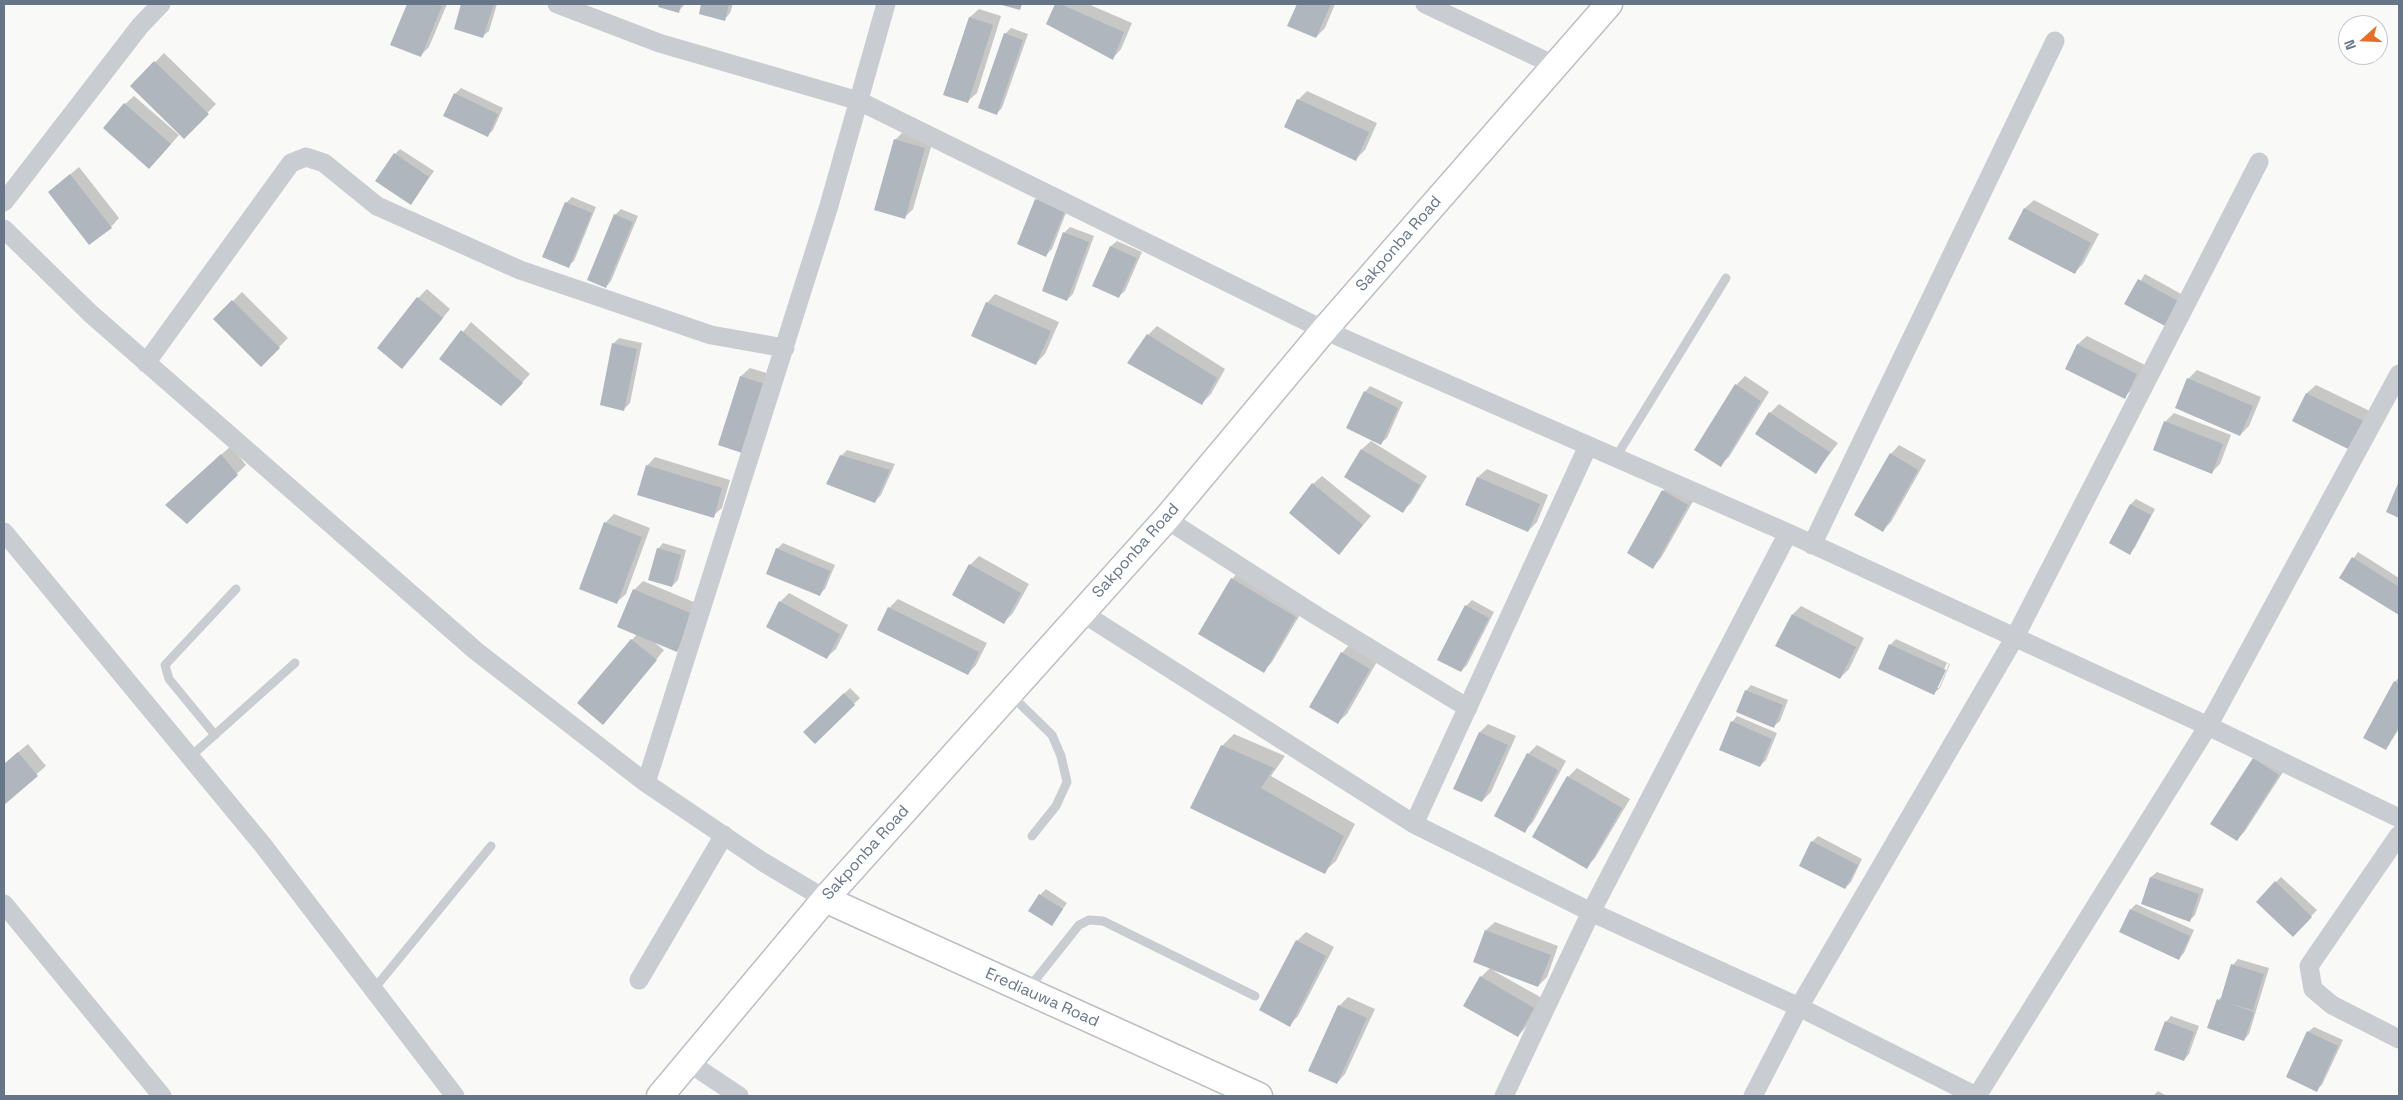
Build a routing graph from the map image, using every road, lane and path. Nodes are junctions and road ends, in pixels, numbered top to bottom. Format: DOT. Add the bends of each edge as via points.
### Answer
graph roads {
  1 [pos="161,4"];
  2 [pos="557,4"];
  3 [pos="886,4"];
  4 [pos="1426,4"];
  5 [pos="1609,4"];
  6 [pos="2055,41"];
  7 [pos="1554,65"];
  8 [pos="859,102"];
  9 [pos="2259,162"];
  10 [pos="4,202"];
  11 [pos="4,229"];
  12 [pos="1726,278"];
  13 [pos="1324,330"];
  14 [pos="785,348"];
  15 [pos="146,362"];
  16 [pos="2399,374"];
  17 [pos="1588,446"];
  18 [pos="1616,457"];
  19 [pos="1166,519"];
  20 [pos="4,532"];
  21 [pos="1788,533"];
  22 [pos="1812,545"];
  23 [pos="236,589"];
  24 [pos="1081,612"];
  25 [pos="2015,637"];
  26 [pos="295,663"];
  27 [pos="1009,693"];
  28 [pos="1468,708"];
  29 [pos="2208,726"];
  30 [pos="215,735"];
  31 [pos="190,757"];
  32 [pos="646,783"];
  33 [pos="2399,818"];
  34 [pos="1414,824"];
  35 [pos="2399,835"];
  36 [pos="724,836"];
  37 [pos="1032,836"];
  38 [pos="491,846"];
  39 [pos="825,899"];
  40 [pos="4,904"];
  41 [pos="1591,912"];
  42 [pos="640,980"];
  43 [pos="374,990"];
  44 [pos="1026,991"];
  45 [pos="1255,996"];
  46 [pos="1799,1007"];
  47 [pos="2399,1039"];
  48 [pos="688,1062"];
  49 [pos="162,1096"];
  50 [pos="455,1096"];
  51 [pos="660,1096"];
  52 [pos="739,1096"];
  53 [pos="1259,1096"];
  54 [pos="1504,1096"];
  55 [pos="1753,1096"];
  56 [pos="1976,1096"];
  1 -- 10 [label="street" via="140,26"];
  2 -- 8 [label="street" via="659,43"];
  3 -- 8 [label="street"];
  4 -- 7 [label="street"];
  5 -- 7 [label="main road, Sakponba Road"];
  6 -- 22 [label="street"];
  7 -- 13 [label="main road, Sakponba Road"];
  8 -- 13 [label="street"];
  8 -- 14 [label="street"];
  9 -- 25 [label="street"];
  11 -- 15 [label="street" via="91,314"];
  12 -- 18 [label="lane"];
  13 -- 17 [label="street"];
  13 -- 19 [label="main road, Sakponba Road"];
  14 -- 15 [label="street" via="711,335 520,270 377,206 324,163 306,157 291,163"];
  14 -- 32 [label="street"];
  15 -- 32 [label="street" via="476,651"];
  16 -- 29 [label="street"];
  17 -- 18 [label="street"];
  17 -- 28 [label="street"];
  18 -- 21 [label="street"];
  19 -- 24 [label="main road, Sakponba Road"];
  19 -- 28 [label="street"];
  20 -- 31 [label="street"];
  21 -- 22 [label="street"];
  21 -- 41 [label="street"];
  22 -- 25 [label="street"];
  23 -- 30 [label="lane" via="165,665 169,679"];
  24 -- 27 [label="main road, Sakponba Road"];
  24 -- 34 [label="street"];
  25 -- 29 [label="street"];
  25 -- 46 [label="street"];
  26 -- 30 [label="lane"];
  27 -- 37 [label="lane" via="1052,735 1061,756 1066,782 1056,806"];
  27 -- 39 [label="main road, Sakponba Road"];
  28 -- 34 [label="street"];
  29 -- 33 [label="street"];
  29 -- 56 [label="street"];
  30 -- 31 [label="lane"];
  31 -- 43 [label="street" via="262,844"];
  32 -- 36 [label="street"];
  34 -- 41 [label="street"];
  35 -- 47 [label="street" via="2309,966 2313,989 2332,1005"];
  36 -- 39 [label="street"];
  36 -- 42 [label="street"];
  38 -- 43 [label="lane"];
  39 -- 44 [label="main road, Erediauwa Road"];
  39 -- 48 [label="main road, Sakponba Road"];
  40 -- 49 [label="street"];
  41 -- 46 [label="street"];
  41 -- 54 [label="street"];
  43 -- 50 [label="street"];
  44 -- 45 [label="lane" via="1079,925 1089,920 1103,921"];
  44 -- 53 [label="main road, Erediauwa Road"];
  46 -- 55 [label="street"];
  46 -- 56 [label="street"];
  48 -- 51 [label="main road, Sakponba Road"];
  48 -- 52 [label="street"];
}
